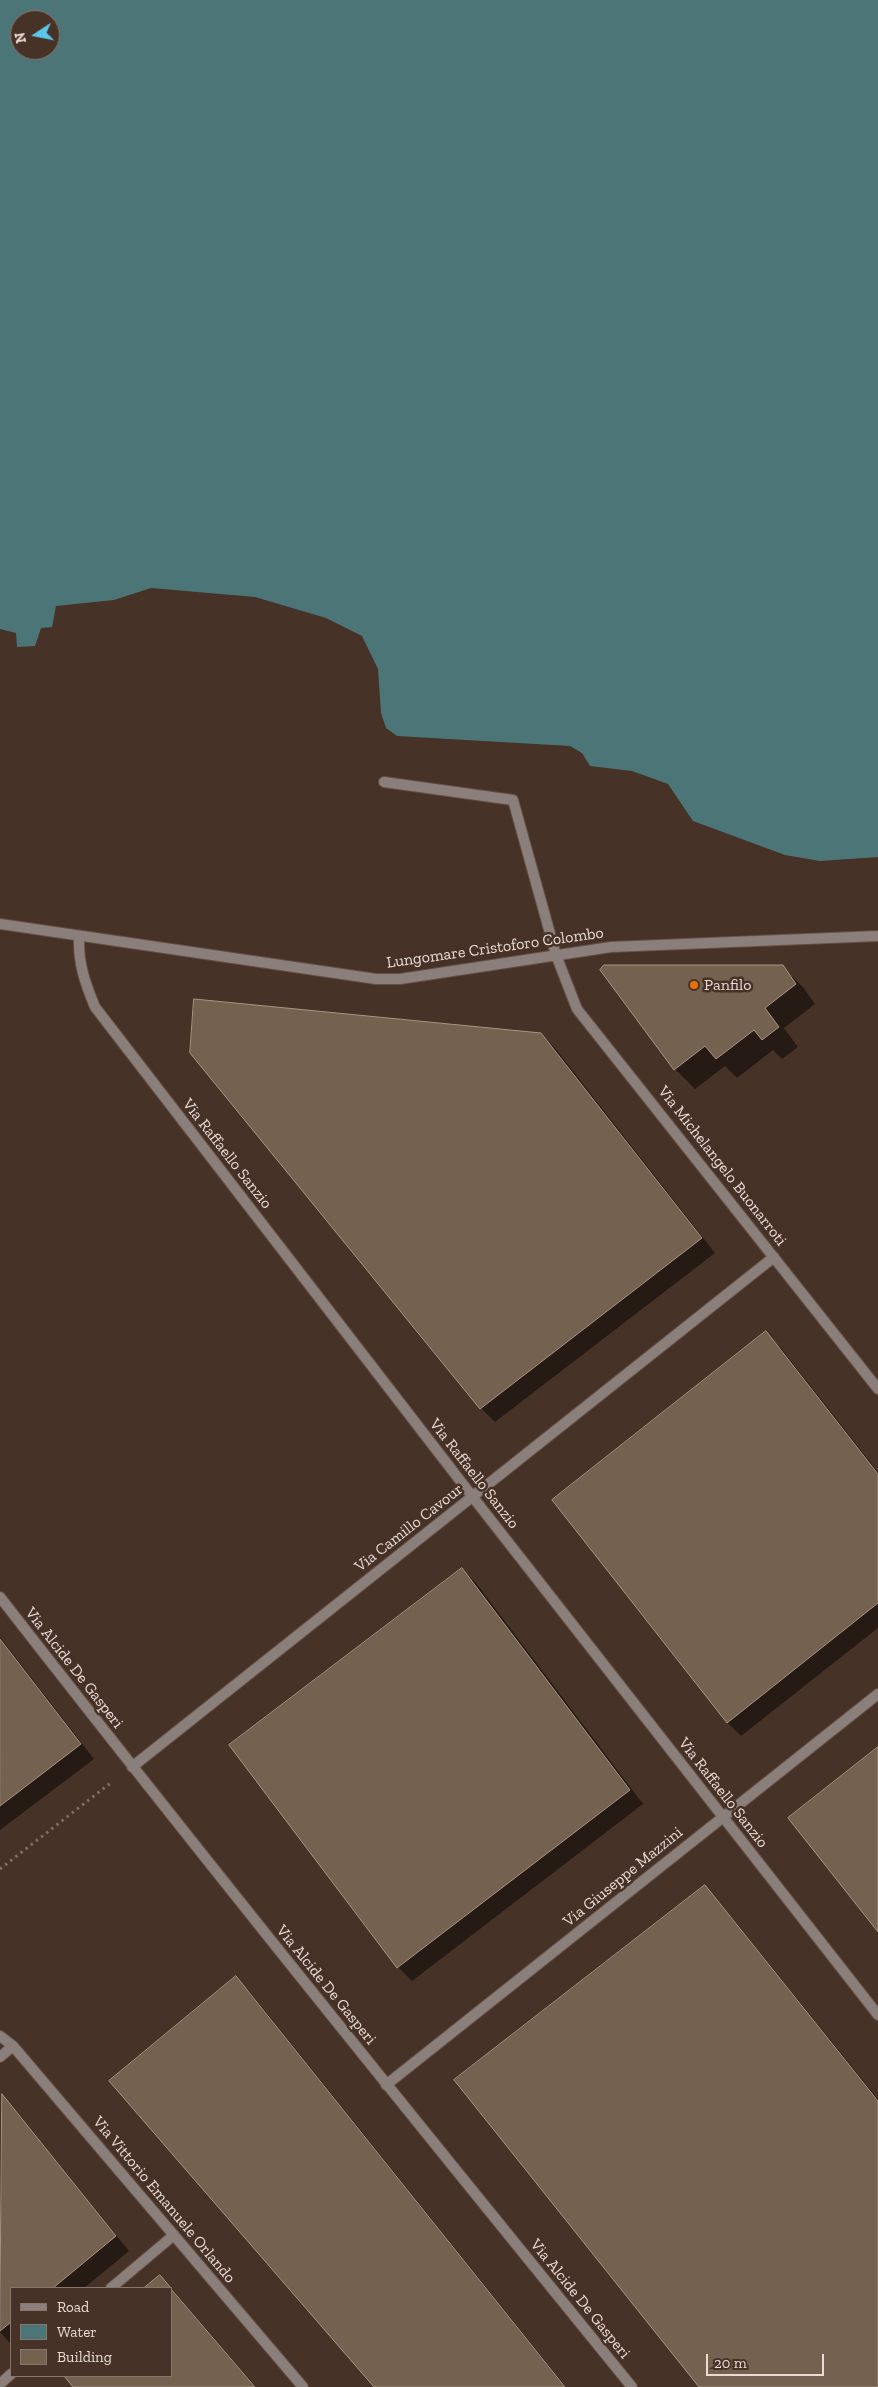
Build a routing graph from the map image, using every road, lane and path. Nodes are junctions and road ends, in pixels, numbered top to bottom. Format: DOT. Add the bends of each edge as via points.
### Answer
graph roads {
  1 [pos="384,782"];
  2 [pos="0,924"];
  3 [pos="878,936"];
  4 [pos="79,937"];
  5 [pos="556,955"];
  6 [pos="774,1256"];
  7 [pos="878,1389"];
  8 [pos="472,1496"];
  9 [pos="0,1597"];
  10 [pos="878,1694"];
  11 [pos="132,1767"];
  12 [pos="722,1817"];
  13 [pos="0,1868"];
  14 [pos="878,2015"];
  15 [pos="0,2036"];
  16 [pos="13,2046"];
  17 [pos="0,2057"];
  18 [pos="386,2085"];
  19 [pos="174,2235"];
  20 [pos="112,2287"];
  21 [pos="10,2375"];
  22 [pos="0,2384"];
  23 [pos="303,2387"];
  24 [pos="632,2387"];
  1 -- 5 [label="street, Via Michelangelo Buonarroti" via="513,800"];
  2 -- 4 [label="street, Lungomare Cristoforo Colombo"];
  3 -- 5 [label="street, Lungomare Cristoforo Colombo" via="611,947"];
  4 -- 5 [label="street, Lungomare Cristoforo Colombo" via="376,979 400,979"];
  4 -- 8 [label="street, Via Raffaello Sanzio" via="78,957 95,1007"];
  5 -- 6 [label="street, Via Michelangelo Buonarroti" via="577,1008"];
  6 -- 7 [label="street, Via Michelangelo Buonarroti"];
  6 -- 8 [label="street, Via Camillo Cavour"];
  8 -- 11 [label="street, Via Camillo Cavour"];
  8 -- 12 [label="street, Via Raffaello Sanzio"];
  9 -- 11 [label="street, Via Alcide De Gasperi"];
  10 -- 12 [label="street, Via Giuseppe Mazzini"];
  11 -- 13 [label="path"];
  11 -- 18 [label="street, Via Alcide De Gasperi"];
  12 -- 14 [label="street, Via Raffaello Sanzio"];
  12 -- 18 [label="street, Via Giuseppe Mazzini"];
  15 -- 16 [label="street, Via Vittorio Emanuele Orlando"];
  16 -- 17 [label="street"];
  16 -- 19 [label="street, Via Vittorio Emanuele Orlando"];
  18 -- 24 [label="street, Via Alcide De Gasperi"];
  19 -- 20 [label="street"];
  19 -- 23 [label="street, Via Vittorio Emanuele Orlando"];
  21 -- 22 [label="street"];
}
